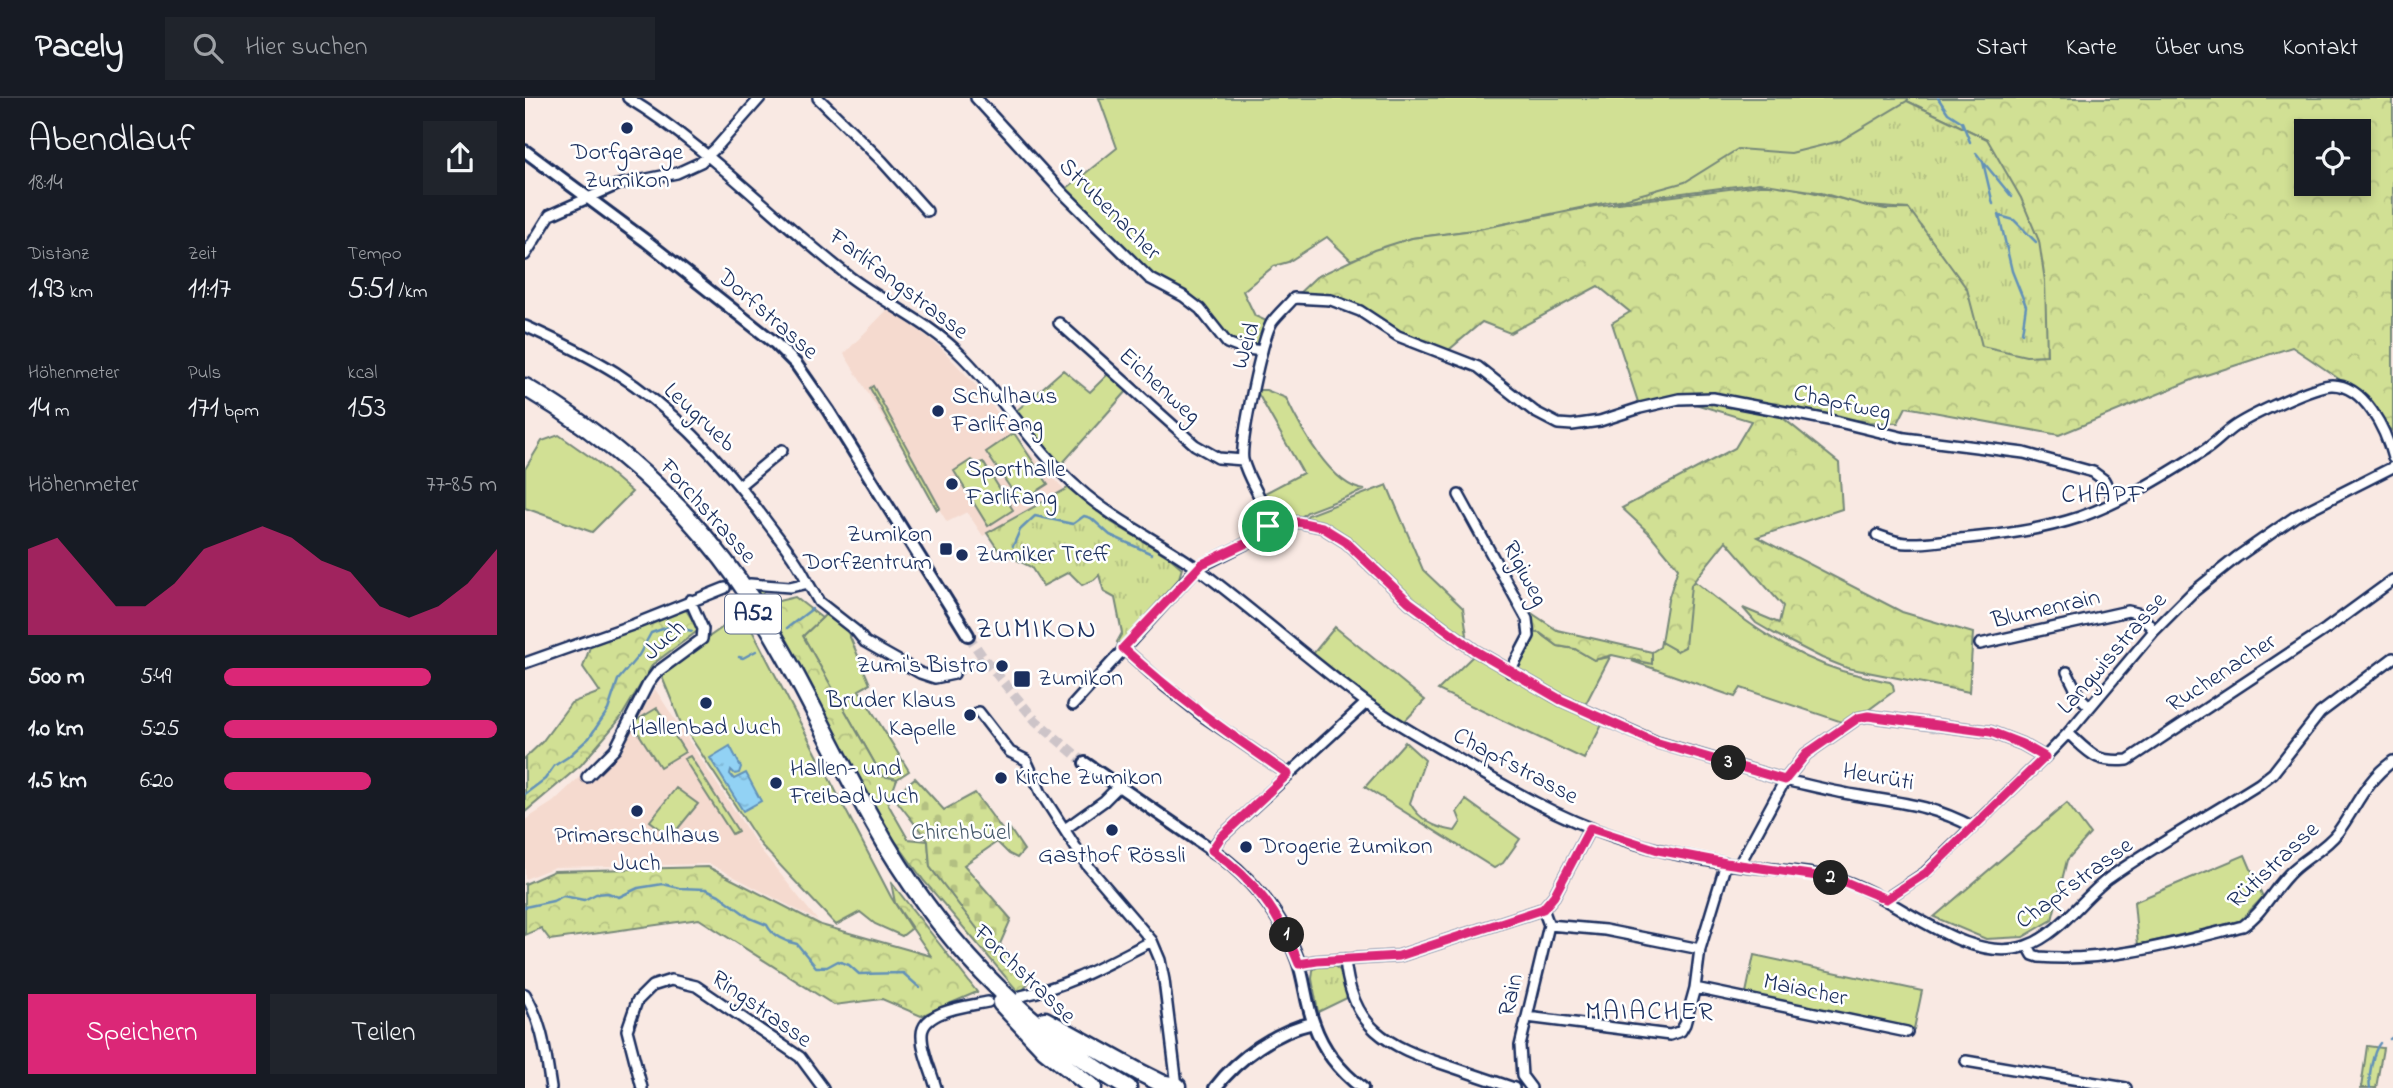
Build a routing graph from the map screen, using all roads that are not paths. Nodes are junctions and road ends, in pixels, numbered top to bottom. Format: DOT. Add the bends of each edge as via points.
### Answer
graph roads {
  1 [pos="628,98"];
  2 [pos="760,98"];
  3 [pos="818,98"];
  4 [pos="976,98"];
  5 [pos="525,151"];
  6 [pos="709,155"];
  7 [pos="589,198"];
  8 [pos="927,211"];
  9 [pos="525,255"];
  10 [pos="1059,323"];
  11 [pos="525,326"];
  12 [pos="1262,351"];
  13 [pos="525,387"];
  14 [pos="525,398"];
  15 [pos="1548,420"];
  16 [pos="782,450"];
  17 [pos="2393,458"];
  18 [pos="1243,460"];
  19 [pos="2393,467"];
  20 [pos="740,485"];
  21 [pos="1459,495"];
  22 [pos="2115,501"];
  23 [pos="1268,526"];
  24 [pos="1877,536"];
  25 [pos="1197,568"];
  26 [pos="2393,580"];
  27 [pos="808,583"];
  28 [pos="750,584"];
  29 [pos="725,588"];
  30 [pos="690,600"];
  31 [pos="2154,631"];
  32 [pos="968,635"];
  33 [pos="1980,644"];
  34 [pos="1123,648"];
  35 [pos="2393,658"];
  36 [pos="525,663"];
  37 [pos="1510,672"];
  38 [pos="2067,672"];
  39 [pos="954,674"];
  40 [pos="1366,703"];
  41 [pos="1073,705"];
  42 [pos="2090,707"];
  43 [pos="979,712"];
  44 [pos="2069,733"];
  45 [pos="2045,757"];
  46 [pos="2393,761"];
  47 [pos="1085,762"];
  48 [pos="1288,774"];
  49 [pos="587,777"];
  50 [pos="1785,780"];
  51 [pos="1118,788"];
  52 [pos="1973,827"];
  53 [pos="1590,828"];
  54 [pos="1065,829"];
  55 [pos="1212,850"];
  56 [pos="1726,863"];
  57 [pos="1739,865"];
  58 [pos="1886,899"];
  59 [pos="1543,909"];
  60 [pos="1549,925"];
  61 [pos="1152,941"];
  62 [pos="2028,946"];
  63 [pos="1700,949"];
  64 [pos="1345,959"];
  65 [pos="1299,964"];
  66 [pos="1695,988"];
  67 [pos="989,990"];
  68 [pos="525,994"];
  69 [pos="1021,996"];
  70 [pos="1527,1017"];
  71 [pos="1313,1023"];
  72 [pos="1907,1032"];
  73 [pos="1966,1061"];
  74 [pos="1179,1087"];
  75 [pos="551,1088"];
  76 [pos="642,1088"];
  77 [pos="824,1088"];
  78 [pos="936,1088"];
  79 [pos="1093,1088"];
  80 [pos="1117,1088"];
  81 [pos="1128,1088"];
  82 [pos="1215,1088"];
  83 [pos="1362,1088"];
  84 [pos="1514,1088"];
  85 [pos="1531,1088"];
  86 [pos="2126,1088"];
  1 -- 6 [label="street, Farlifangstrasse"];
  2 -- 6 [label="street"];
  3 -- 8 [label="street"];
  4 -- 12 [label="street, Strubenacher" via="1149,278 1200,309 1227,343"];
  5 -- 7 [label="street, Dorfstrasse"];
  6 -- 7 [label="street" via="677,173 617,186"];
  6 -- 25 [label="street, Farlifangstrasse" via="851,277 952,346 1081,492"];
  7 -- 9 [label="street" via="550,215"];
  7 -- 32 [label="street, Dorfstrasse" via="775,343 804,374"];
  10 -- 18 [label="street, Eichenweg" via="1195,445 1218,458"];
  11 -- 20 [label="street, Leugrueb" via="570,346 660,405"];
  12 -- 15 [label="street, Weid" via="1271,323 1294,298 1331,300 1360,311 1398,336 1478,367"];
  12 -- 18 [label="street, Weid" via="1244,431"];
  13 -- 67 [label="highway, Forchstrasse / A52" via="636,468 713,547 766,623 897,863"];
  14 -- 67 [label="highway, Forchstrasse / A52" via="633,474 713,558 767,637 894,870"];
  15 -- 22 [label="street, Chapfweg" via="1572,425 1679,399 1713,398 1905,438 2024,453 2093,472 2104,480"];
  16 -- 20 [label="street"];
  17 -- 22 [label="street" via="2379,420 2361,399 2334,385 2319,387 2237,425 2205,451"];
  18 -- 23 [label="street, Weid"];
  19 -- 31 [label="street, Langwisstrasse" via="2276,529 2192,593"];
  20 -- 27 [label="street, Leugrueb"];
  21 -- 37 [label="street, Rigiweg" via="1527,619 1529,636"];
  22 -- 24 [label="street" via="2082,516 2026,531 1905,544"];
  23 -- 25 [label="street" via="1255,539"];
  23 -- 37 [label="street, Heurüti" via="1298,522 1322,527 1346,542 1409,602"];
  25 -- 34 [label="street"];
  25 -- 40 [label="street, Chapfstrasse"];
  26 -- 44 [label="street, Ruchenacher" via="2128,760 2095,758"];
  27 -- 28 [label="street" via="790,587"];
  27 -- 39 [label="street, Leugrueb" via="819,602 865,642 920,673 935,678"];
  29 -- 30 [label="street"];
  30 -- 36 [label="street"];
  30 -- 49 [label="street, Juch" via="703,629 702,639 657,672 615,749"];
  31 -- 33 [label="street, Blumenrain" via="2141,614 2128,611"];
  31 -- 42 [label="street, Langwisstrasse"];
  34 -- 41 [label="street"];
  34 -- 48 [label="street" via="1198,712"];
  35 -- 62 [label="street, Chapfstrasse" via="2320,713 2273,773 2106,881 2058,926"];
  37 -- 50 [label="street, Heurüti" via="1655,742"];
  38 -- 42 [label="street"];
  40 -- 48 [label="street"];
  40 -- 53 [label="street, Chapfstrasse" via="1492,779"];
  42 -- 44 [label="street, Langwisstrasse"];
  43 -- 54 [label="street" via="1010,752 1026,760"];
  44 -- 45 [label="street, Langwisstrasse"];
  45 -- 50 [label="street" via="1991,732 1862,716 1806,754"];
  45 -- 52 [label="street, Langwisstrasse"];
  46 -- 62 [label="street, Rütistrasse" via="2377,772 2337,834 2292,870 2243,926 2101,955 2039,957"];
  47 -- 51 [label="street"];
  48 -- 55 [label="street"];
  50 -- 52 [label="street, Heurüti" via="1938,810"];
  50 -- 57 [label="street"];
  51 -- 54 [label="street"];
  51 -- 55 [label="street"];
  52 -- 58 [label="street, Langwisstrasse" via="1926,873"];
  53 -- 56 [label="street, Chapfstrasse" via="1658,850"];
  53 -- 59 [label="street"];
  54 -- 61 [label="street" via="1087,865"];
  55 -- 65 [label="street" via="1265,897"];
  56 -- 57 [label="street, Chapfstrasse"];
  56 -- 63 [label="street"];
  57 -- 58 [label="street, Chapfstrasse" via="1838,879"];
  58 -- 62 [label="street, Chapfstrasse" via="1972,945 2004,950"];
  59 -- 60 [label="street"];
  59 -- 64 [label="street" via="1399,956"];
  60 -- 63 [label="street" via="1605,930"];
  60 -- 70 [label="street, Rain"];
  61 -- 69 [label="street" via="1076,980"];
  61 -- 74 [label="street" via="1164,980"];
  63 -- 66 [label="street"];
  64 -- 65 [label="street"];
  64 -- 84 [label="street" via="1356,1004 1390,1043"];
  65 -- 71 [label="street"];
  66 -- 70 [label="street" via="1685,1024 1670,1035"];
  66 -- 72 [label="street, Maiacher"];
  67 -- 74 [label="highway" via="1141,1073"];
  67 -- 78 [label="street" via="925,1024 922,1034"];
  67 -- 79 [label="highway" via="1030,1036"];
  67 -- 80 [label="highway, Forchstrasse / A52" via="1055,1046"];
  67 -- 81 [label="highway, Forchstrasse / A52"];
  68 -- 75 [label="street" via="545,1042"];
  70 -- 85 [label="street, Rain" via="1520,1046 1522,1076"];
  71 -- 82 [label="street" via="1298,1026 1250,1054"];
  71 -- 83 [label="street" via="1334,1061"];
  73 -- 86 [label="street"];
  76 -- 77 [label="street, Ringstrasse" via="627,1030 637,1001 652,986 671,980 696,986 800,1057"];
}
